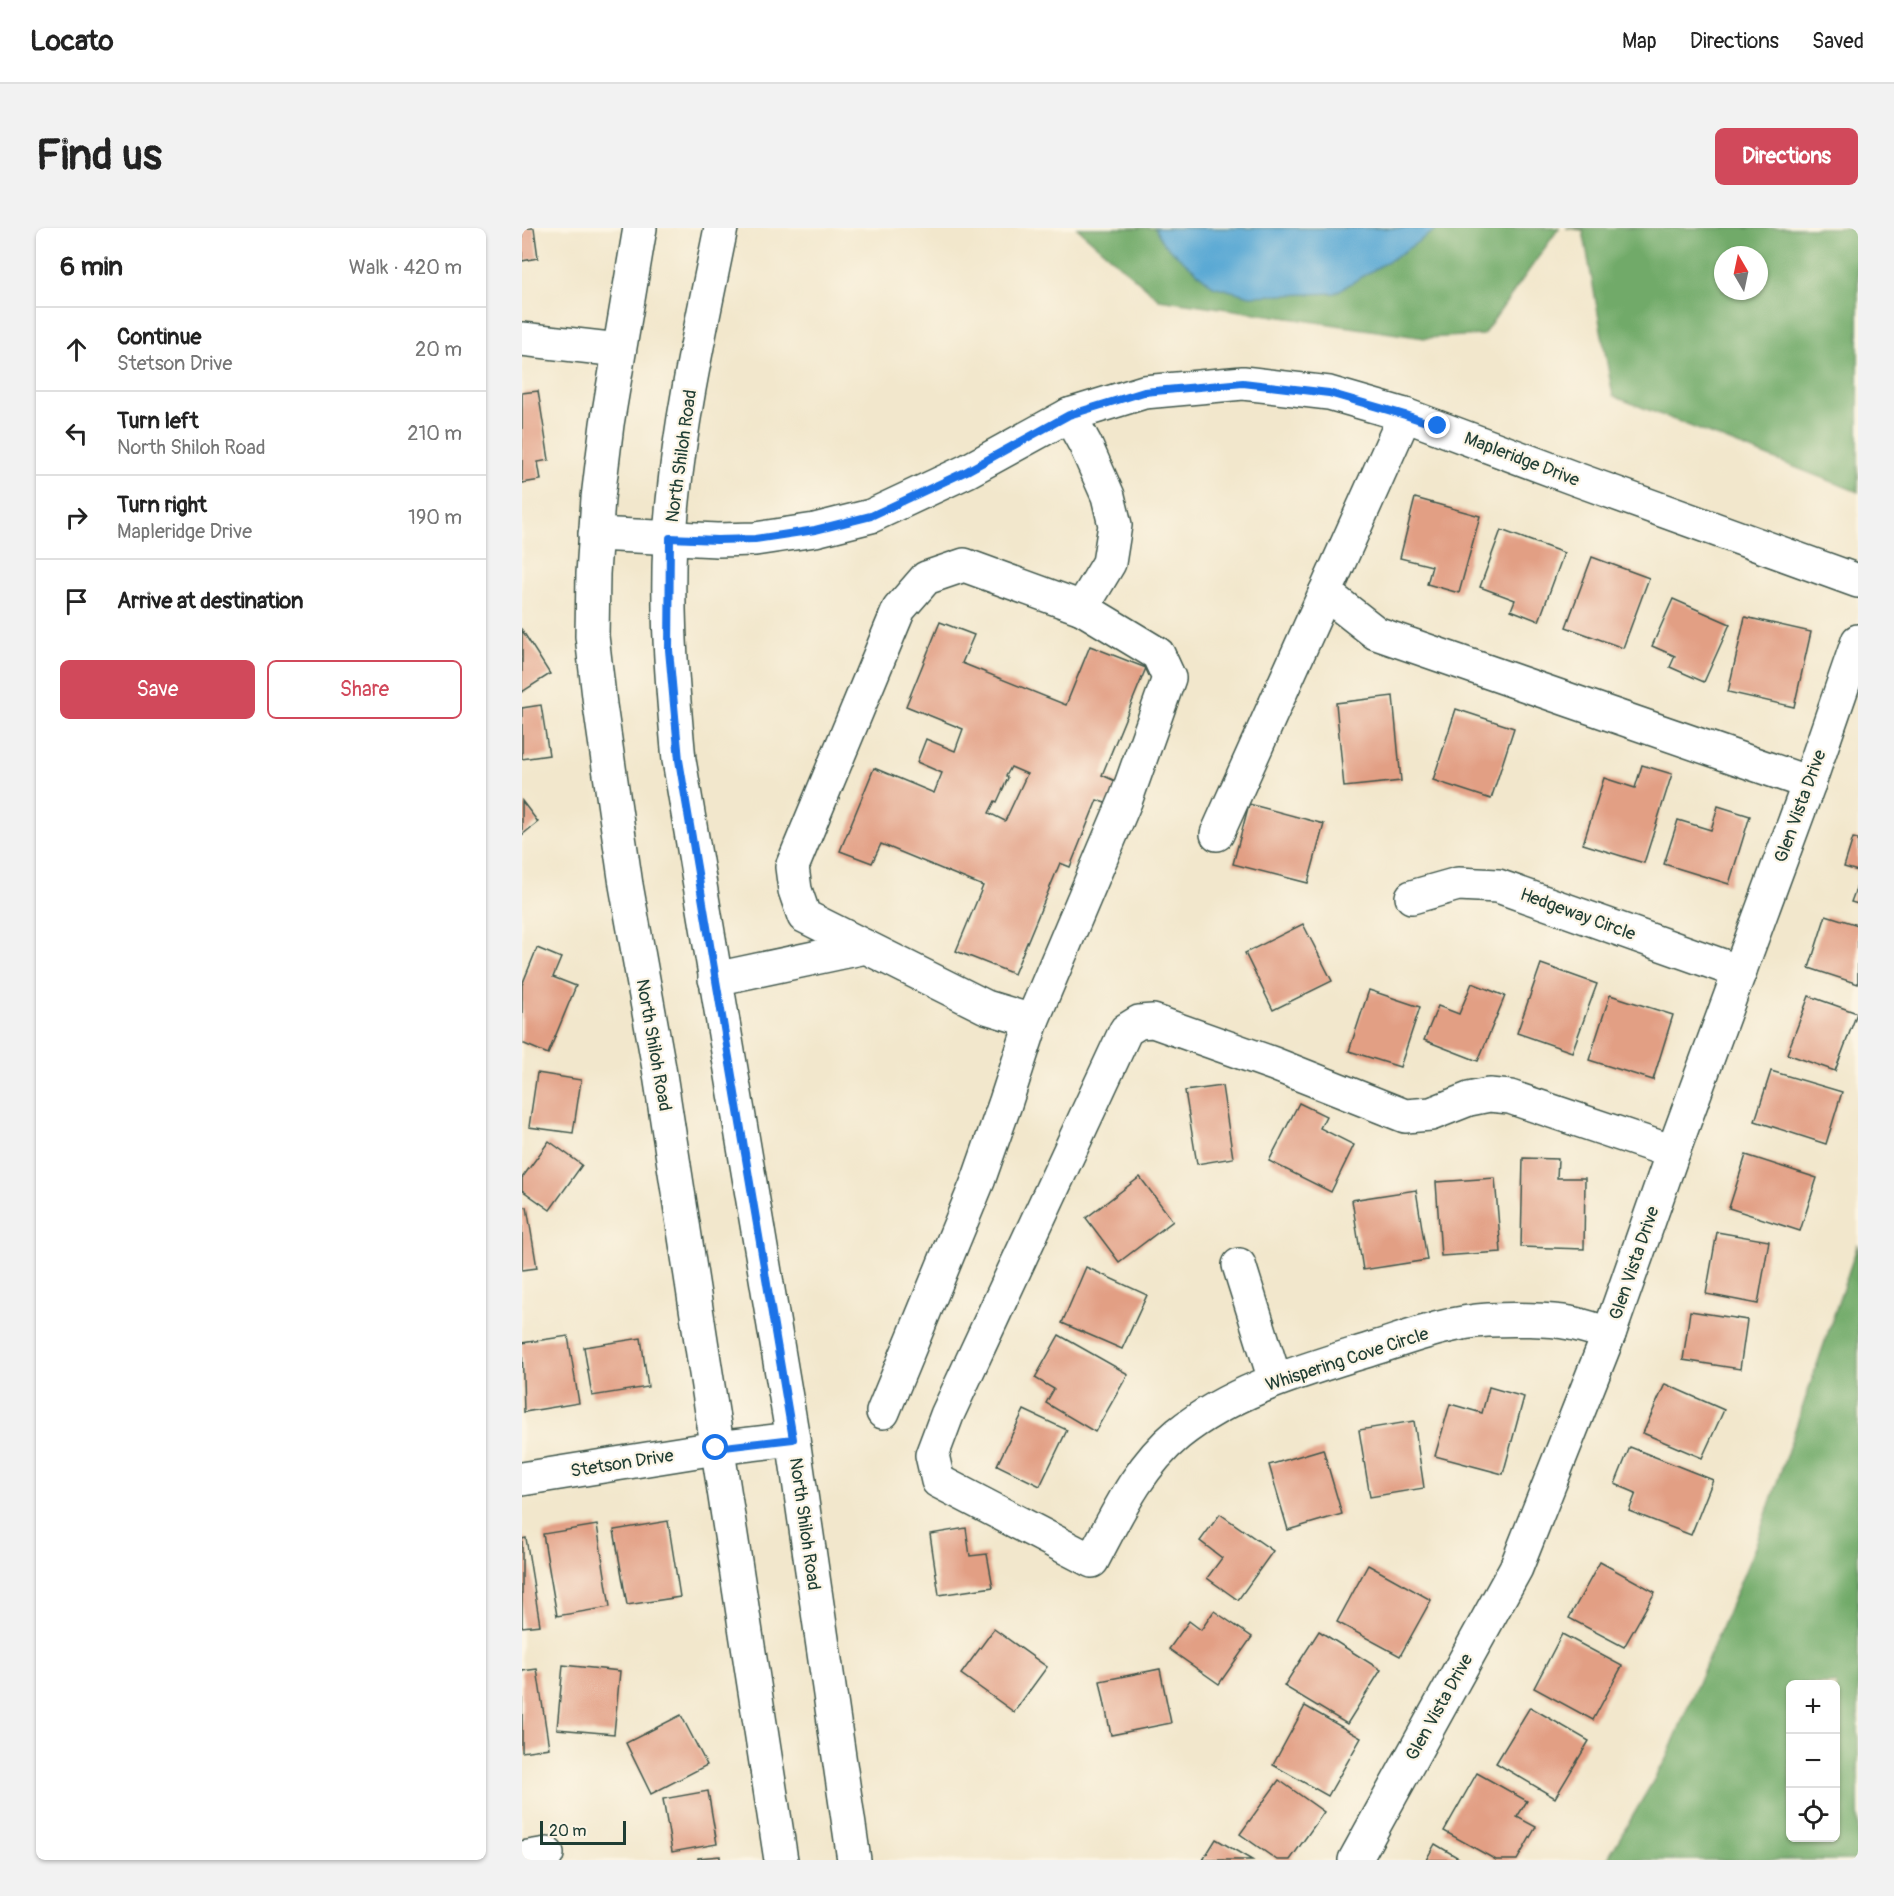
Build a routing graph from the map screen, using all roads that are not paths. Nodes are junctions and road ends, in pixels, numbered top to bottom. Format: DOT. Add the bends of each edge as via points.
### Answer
graph roads {
  1 [pos="640,228"];
  2 [pos="721,228"];
  3 [pos="522,339"];
  4 [pos="619,350"];
  5 [pos="1069,415"];
  6 [pos="1405,415"];
  7 [pos="595,534"];
  8 [pos="670,538"];
  9 [pos="1858,581"];
  10 [pos="1325,593"];
  11 [pos="1082,608"];
  12 [pos="1858,641"];
  13 [pos="1809,783"];
  14 [pos="1217,834"];
  15 [pos="1412,897"];
  16 [pos="866,947"];
  17 [pos="1740,972"];
  18 [pos="715,979"];
  19 [pos="1032,1021"];
  20 [pos="1673,1152"];
  21 [pos="1239,1265"];
  22 [pos="1609,1334"];
  23 [pos="1275,1380"];
  24 [pos="883,1412"];
  25 [pos="793,1439"];
  26 [pos="716,1448"];
  27 [pos="522,1479"];
  28 [pos="781,1860"];
  29 [pos="854,1860"];
  30 [pos="1355,1860"];
  1 -- 4 [label="street, North Shiloh Road"];
  2 -- 8 [label="street, North Shiloh Road" via="681,436"];
  3 -- 4 [label="street"];
  4 -- 7 [label="street, North Shiloh Road"];
  5 -- 6 [label="street, Mapleridge Drive" via="1144,392 1243,383 1329,393"];
  5 -- 8 [label="street, Mapleridge Drive" via="967,471 871,516 755,539"];
  5 -- 11 [label="street" via="1108,496 1114,525 1109,562"];
  6 -- 9 [label="street, Mapleridge Drive"];
  6 -- 10 [label="street"];
  7 -- 8 [label="street, Mapleridge Drive"];
  7 -- 26 [label="street, North Shiloh Road" via="592,636 600,705"];
  8 -- 18 [label="street, North Shiloh Road" via="669,650 679,760"];
  10 -- 13 [label="street" via="1376,633"];
  10 -- 14 [label="street"];
  11 -- 16 [label="street" via="964,565 926,578 899,609 792,867 804,916"];
  11 -- 19 [label="street" via="1158,654 1169,678 1126,799"];
  12 -- 13 [label="street, Glen Vista Drive"];
  13 -- 17 [label="street, Glen Vista Drive"];
  15 -- 17 [label="street, Hedgeway Circle" via="1458,884 1497,886"];
  16 -- 18 [label="street"];
  16 -- 19 [label="street" via="986,1007"];
  17 -- 20 [label="street, Glen Vista Drive"];
  18 -- 25 [label="street, North Shiloh Road"];
  19 -- 24 [label="street" via="978,1181"];
  20 -- 22 [label="street, Glen Vista Drive"];
  20 -- 23 [label="street, Whispering Cove Circle" via="1510,1097 1489,1095 1431,1114 1405,1116 1153,1021 1139,1022 1126,1030 947,1415 932,1455 938,1481 1092,1561 1130,1490 1178,1434 1215,1409"];
  21 -- 23 [label="street"];
  22 -- 23 [label="street, Whispering Cove Circle" via="1567,1322 1464,1323"];
  22 -- 30 [label="street, Glen Vista Drive" via="1516,1568"];
  25 -- 26 [label="street, Stetson Drive"];
  25 -- 29 [label="street, North Shiloh Road"];
  26 -- 27 [label="street, Stetson Drive"];
  26 -- 28 [label="street, North Shiloh Road"];
}
